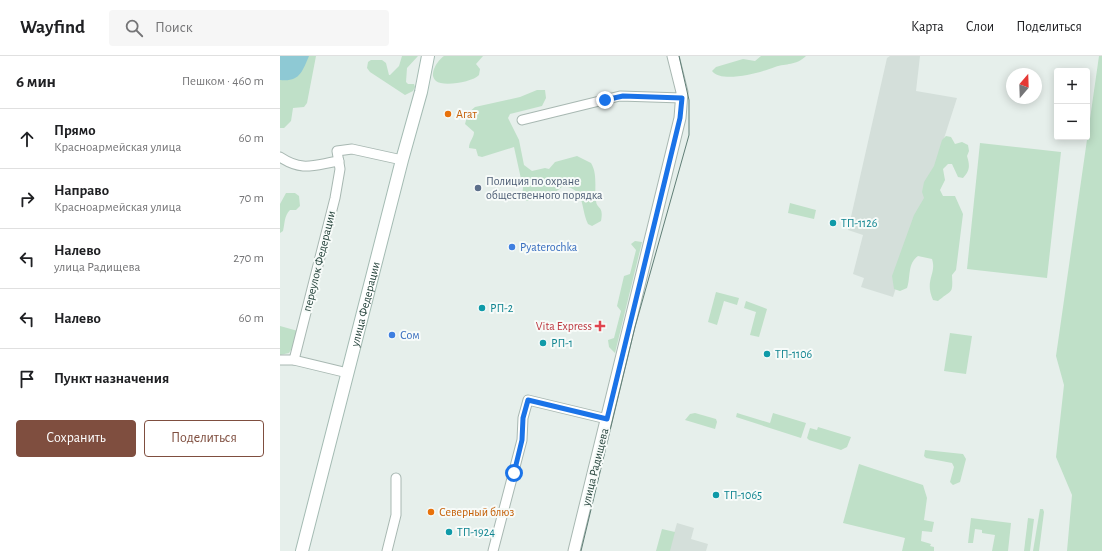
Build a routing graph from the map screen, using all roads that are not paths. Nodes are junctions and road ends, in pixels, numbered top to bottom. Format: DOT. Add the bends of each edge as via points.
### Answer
graph roads {
  1 [pos="428,56"];
  2 [pos="673,56"];
  3 [pos="682,98"];
  4 [pos="522,120"];
  5 [pos="280,157"];
  6 [pos="402,160"];
  7 [pos="339,161"];
  8 [pos="280,360"];
  9 [pos="294,360"];
  10 [pos="348,373"];
  11 [pos="607,419"];
  12 [pos="396,478"];
  13 [pos="302,551"];
  14 [pos="387,551"];
  15 [pos="493,551"];
  16 [pos="574,551"];
  1 -- 6 [label="main road, улица Федерации"];
  2 -- 3 [label="street, улица Радищева"];
  3 -- 4 [label="street" via="620,96"];
  3 -- 11 [label="street, улица Радищева" via="680,118"];
  5 -- 7 [label="street" via="300,166"];
  6 -- 7 [label="street" via="352,149 337,151"];
  6 -- 10 [label="main road, улица Федерации"];
  7 -- 9 [label="street, переулок Федерации" via="335,198"];
  8 -- 9 [label="street"];
  9 -- 10 [label="street"];
  10 -- 13 [label="main road, улица Федерации"];
  11 -- 15 [label="street" via="528,400 523,418 522,440"];
  11 -- 16 [label="street, улица Радищева"];
  12 -- 14 [label="street" via="396,516"];
}
